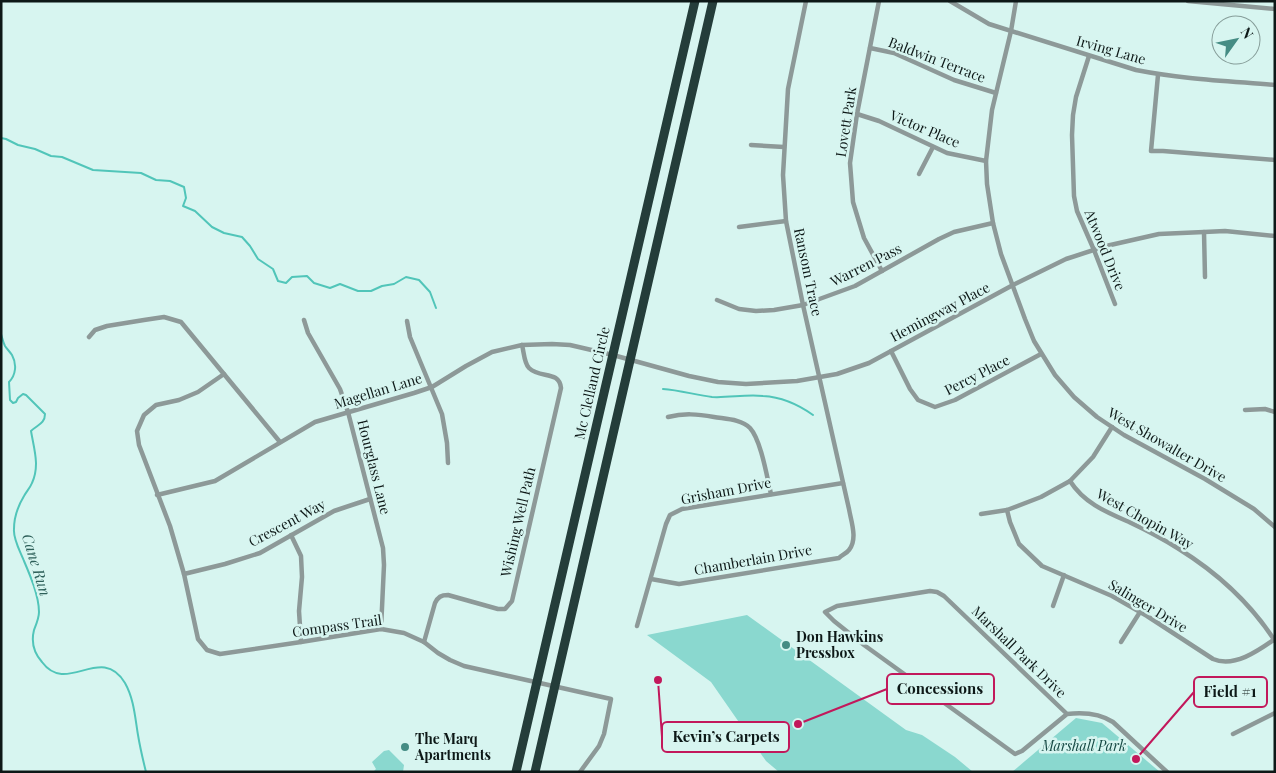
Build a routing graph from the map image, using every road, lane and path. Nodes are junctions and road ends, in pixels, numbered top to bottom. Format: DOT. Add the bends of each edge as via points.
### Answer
graph roads {
  1 [pos="695,1"];
  2 [pos="713,1"];
  3 [pos="806,1"];
  4 [pos="879,1"];
  5 [pos="950,1"];
  6 [pos="1016,1"];
  7 [pos="1188,1"];
  8 [pos="1275,9"];
  9 [pos="1011,31"];
  10 [pos="870,48"];
  11 [pos="1089,56"];
  12 [pos="1158,75"];
  13 [pos="1275,85"];
  14 [pos="996,93"];
  15 [pos="857,114"];
  16 [pos="751,145"];
  17 [pos="784,147"];
  18 [pos="933,147"];
  19 [pos="1275,160"];
  20 [pos="986,161"];
  21 [pos="919,174"];
  22 [pos="786,221"];
  23 [pos="993,223"];
  24 [pos="739,227"];
  25 [pos="1204,232"];
  26 [pos="1275,236"];
  27 [pos="1094,250"];
  28 [pos="882,271"];
  29 [pos="1206,277"];
  30 [pos="1013,286"];
  31 [pos="716,300"];
  32 [pos="1116,304"];
  33 [pos="803,305"];
  34 [pos="304,320"];
  35 [pos="407,321"];
  36 [pos="89,337"];
  37 [pos="522,345"];
  38 [pos="891,351"];
  39 [pos="1041,354"];
  40 [pos="613,355"];
  41 [pos="630,360"];
  42 [pos="224,374"];
  43 [pos="819,377"];
  44 [pos="432,387"];
  45 [pos="1246,410"];
  46 [pos="348,412"];
  47 [pos="1275,412"];
  48 [pos="668,417"];
  49 [pos="1112,428"];
  50 [pos="280,442"];
  51 [pos="448,463"];
  52 [pos="1070,481"];
  53 [pos="843,483"];
  54 [pos="771,494"];
  55 [pos="158,495"];
  56 [pos="370,499"];
  57 [pos="1007,510"];
  58 [pos="981,514"];
  59 [pos="1274,524"];
  60 [pos="291,536"];
  61 [pos="852,543"];
  62 [pos="184,574"];
  63 [pos="1064,576"];
  64 [pos="651,579"];
  65 [pos="1053,606"];
  66 [pos="1140,612"];
  67 [pos="637,626"];
  68 [pos="381,629"];
  69 [pos="1274,640"];
  70 [pos="301,642"];
  71 [pos="424,642"];
  72 [pos="1121,642"];
  73 [pos="537,682"];
  74 [pos="554,686"];
  75 [pos="1275,713"];
  76 [pos="1067,714"];
  77 [pos="1233,734"];
  78 [pos="516,772"];
  79 [pos="535,772"];
  80 [pos="580,772"];
  81 [pos="1166,772"];
  1 -- 40 [label="highway, Mc Clelland Circle"];
  2 -- 41 [label="highway"];
  3 -- 17 [label="street, Ransom Trace" via="788,89"];
  4 -- 10 [label="street, Lovett Park"];
  5 -- 9 [label="street, Irving Lane" via="990,24"];
  6 -- 9 [label="street, West Showalter Drive"];
  7 -- 8 [label="street"];
  9 -- 11 [label="street, Irving Lane"];
  9 -- 14 [label="street, West Showalter Drive"];
  10 -- 14 [label="street, Baldwin Terrace" via="894,53 954,80"];
  10 -- 15 [label="street, Lovett Park"];
  11 -- 12 [label="street, Irving Lane"];
  11 -- 27 [label="street, Atwood Drive" via="1076,97 1072,158 1077,211"];
  12 -- 13 [label="street, Irving Lane"];
  12 -- 19 [label="street" via="1150,151"];
  14 -- 20 [label="street, West Showalter Drive"];
  15 -- 18 [label="street, Victor Place"];
  15 -- 28 [label="street, Lovett Park" via="850,163 853,202 864,238"];
  16 -- 17 [label="street"];
  17 -- 22 [label="street, Ransom Trace"];
  18 -- 20 [label="street, Victor Place"];
  18 -- 21 [label="street"];
  20 -- 23 [label="street, West Showalter Drive"];
  22 -- 24 [label="street"];
  22 -- 33 [label="street, Ransom Trace"];
  23 -- 28 [label="street, Warren Pass" via="954,232"];
  23 -- 30 [label="street, West Showalter Drive"];
  25 -- 26 [label="street, Hemingway Place"];
  25 -- 27 [label="street, Hemingway Place" via="1159,234"];
  25 -- 29 [label="street"];
  27 -- 30 [label="street, Hemingway Place" via="1066,259"];
  27 -- 32 [label="street, Atwood Drive"];
  28 -- 33 [label="street, Warren Pass" via="855,286"];
  30 -- 38 [label="street, Hemingway Place"];
  30 -- 39 [label="street, West Showalter Drive"];
  31 -- 33 [label="street, Warren Pass" via="739,309 756,311"];
  33 -- 43 [label="street, Ransom Trace"];
  34 -- 46 [label="street, Hourglass Lane" via="340,389"];
  35 -- 44 [label="street" via="410,337"];
  36 -- 42 [label="street" via="95,330 106,326 164,317 173,319 181,322"];
  37 -- 40 [label="street, Magellan Lane" via="570,345"];
  37 -- 44 [label="street, Magellan Lane" via="492,352"];
  37 -- 71 [label="street, Wishing Well Path" via="530,369 555,377 561,388 512,601 504,609 498,609 442,595 437,598"];
  38 -- 39 [label="street, Percy Place" via="918,400 935,407 955,400"];
  38 -- 43 [label="street, Hemingway Place" via="869,363"];
  39 -- 49 [label="street, West Showalter Drive" via="1074,397"];
  40 -- 41 [label="street, Hemingway Place"];
  40 -- 73 [label="highway, Mc Clelland Circle"];
  41 -- 43 [label="street, Hemingway Place" via="718,382 774,383"];
  41 -- 74 [label="highway"];
  42 -- 50 [label="street"];
  42 -- 55 [label="street" via="198,392 156,405 144,415 137,431 139,445"];
  43 -- 53 [label="street, Ransom Trace"];
  44 -- 46 [label="street, Magellan Lane"];
  44 -- 51 [label="street" via="442,414"];
  45 -- 47 [label="street"];
  46 -- 50 [label="street, Magellan Lane" via="315,422"];
  46 -- 56 [label="street, Hourglass Lane"];
  48 -- 54 [label="street" via="695,414 738,421 750,428 758,442"];
  49 -- 52 [label="street" via="1093,457"];
  49 -- 59 [label="street, West Showalter Drive" via="1205,479"];
  50 -- 55 [label="street, Magellan Lane" via="216,481"];
  52 -- 57 [label="street"];
  52 -- 69 [label="street, West Chopin Way" via="1086,500 1179,548 1209,570 1235,593"];
  53 -- 54 [label="street, Grisham Drive"];
  53 -- 61 [label="street, Ransom Trace" via="854,534"];
  54 -- 64 [label="street, Grisham Drive" via="682,509 670,515"];
  55 -- 62 [label="street"];
  56 -- 60 [label="street, Crescent Way" via="334,511"];
  56 -- 68 [label="street, Hourglass Lane" via="383,548"];
  57 -- 58 [label="street"];
  57 -- 63 [label="street, Salinger Drive" via="1020,544 1042,566"];
  60 -- 62 [label="street, Crescent Way" via="260,553"];
  60 -- 70 [label="street" via="301,556"];
  61 -- 64 [label="street, Chamberlain Drive" via="839,558 679,584"];
  62 -- 70 [label="street, Compass Trail" via="198,640 207,650 220,654"];
  63 -- 65 [label="street"];
  63 -- 66 [label="street, Salinger Drive"];
  64 -- 67 [label="street, Grisham Drive"];
  66 -- 69 [label="street, Salinger Drive" via="1218,661 1236,660"];
  66 -- 72 [label="street"];
  68 -- 70 [label="street, Compass Trail"];
  68 -- 71 [label="street, Compass Trail" via="404,633"];
  71 -- 73 [label="street, Compass Trail" via="464,666"];
  73 -- 74 [label="street, Compass Trail"];
  73 -- 78 [label="highway, Mc Clelland Circle"];
  74 -- 79 [label="highway"];
  74 -- 80 [label="street, Compass Trail" via="611,699 599,746"];
  75 -- 77 [label="street"];
  76 -- 76 [label="street, Marshall Park Drive" via="937,592 837,606 825,612 864,645 1015,754 1022,752"];
  76 -- 81 [label="street, Marshall Park Drive" via="1096,714 1113,722"];
}
